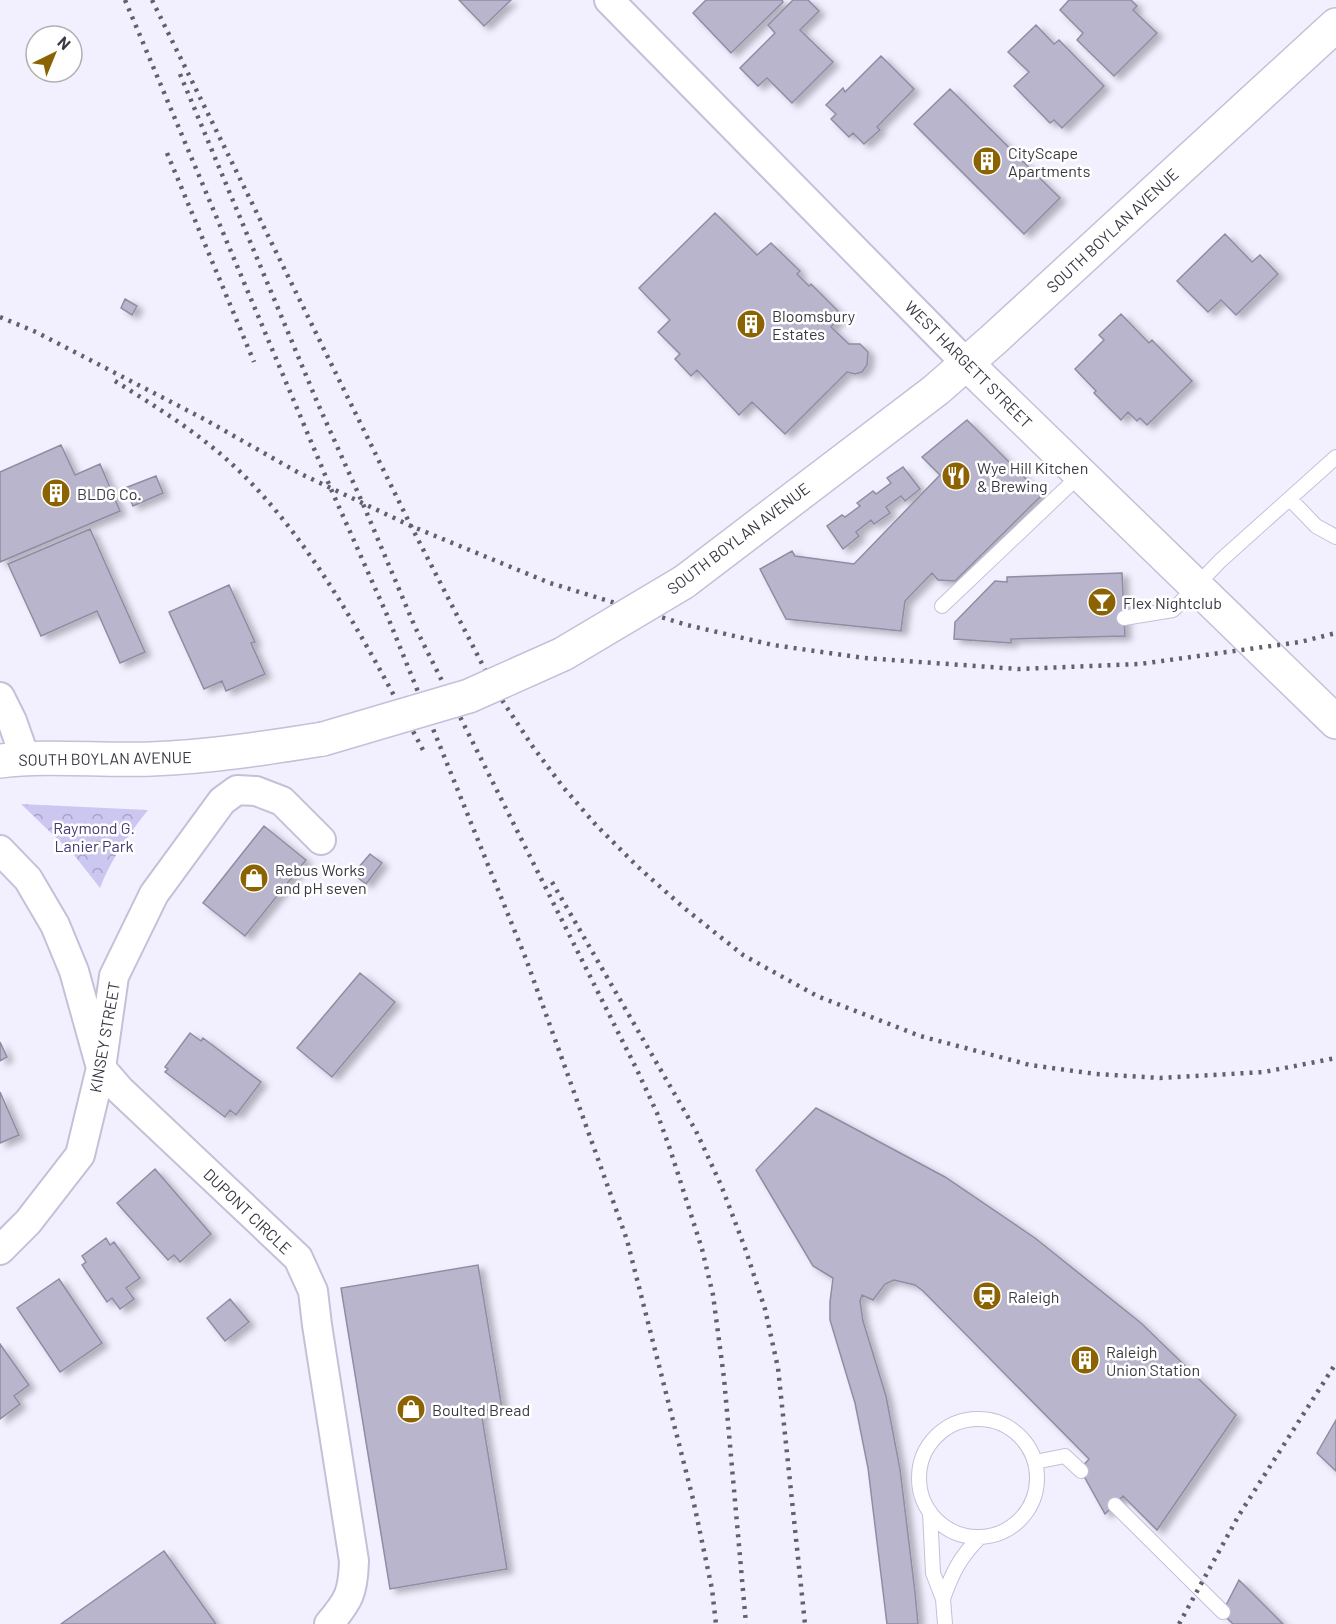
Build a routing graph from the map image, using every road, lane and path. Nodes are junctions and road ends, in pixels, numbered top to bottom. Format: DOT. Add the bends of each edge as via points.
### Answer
graph roads {
  1 [pos="609,0"];
  2 [pos="1336,25"];
  3 [pos="966,363"];
  4 [pos="1336,457"];
  5 [pos="1081,474"];
  6 [pos="1290,499"];
  7 [pos="1336,537"];
  8 [pos="1196,585"];
  9 [pos="942,606"];
  10 [pos="1124,618"];
  11 [pos="0,697"];
  12 [pos="1336,722"];
  13 [pos="12,760"];
  14 [pos="321,840"];
  15 [pos="0,850"];
  16 [pos="101,1068"];
  17 [pos="0,1250"];
  18 [pos="1035,1462"];
  19 [pos="1081,1471"];
  20 [pos="1115,1505"];
  21 [pos="930,1512"];
  22 [pos="980,1537"];
  23 [pos="943,1599"];
  24 [pos="1223,1612"];
  25 [pos="329,1624"];
  26 [pos="945,1624"];
  1 -- 3 [label="street, WEST HARGETT STREET"];
  2 -- 3 [label="street, SOUTH BOYLAN AVENUE"];
  3 -- 5 [label="street, WEST HARGETT STREET"];
  3 -- 13 [label="street, SOUTH BOYLAN AVENUE, bridge" via="684,582 563,654 469,696 323,739 227,753 151,759"];
  4 -- 6 [label="lane"];
  5 -- 8 [label="street, WEST HARGETT STREET"];
  5 -- 9 [label="lane"];
  6 -- 7 [label="lane" via="1316,525"];
  6 -- 8 [label="lane"];
  8 -- 10 [label="lane" via="1173,610"];
  8 -- 12 [label="street, WEST HARGETT STREET"];
  11 -- 13 [label="street" via="12,722"];
  14 -- 16 [label="street, KINSEY STREET" via="282,801 256,791 237,790 222,801 154,894 114,976"];
  15 -- 16 [label="street, DUPONT CIRCLE" via="28,879 55,925 77,981"];
  16 -- 17 [label="street, KINSEY STREET" via="80,1155 28,1222"];
  16 -- 25 [label="street, DUPONT CIRCLE" via="298,1258 313,1291 354,1561 354,1585"];
  18 -- 19 [label="lane" via="1065,1456"];
  18 -- 21 [label="lane" via="1027,1443 1011,1428 993,1420 971,1418 951,1424 934,1437 923,1454 918,1475 921,1494"];
  18 -- 22 [label="lane" via="1036,1491 1023,1517 1011,1528"];
  20 -- 24 [label="lane"];
  21 -- 22 [label="lane" via="944,1526"];
  21 -- 23 [label="lane" via="933,1573"];
  22 -- 23 [label="lane" via="960,1559"];
  23 -- 26 [label="lane"];
}
